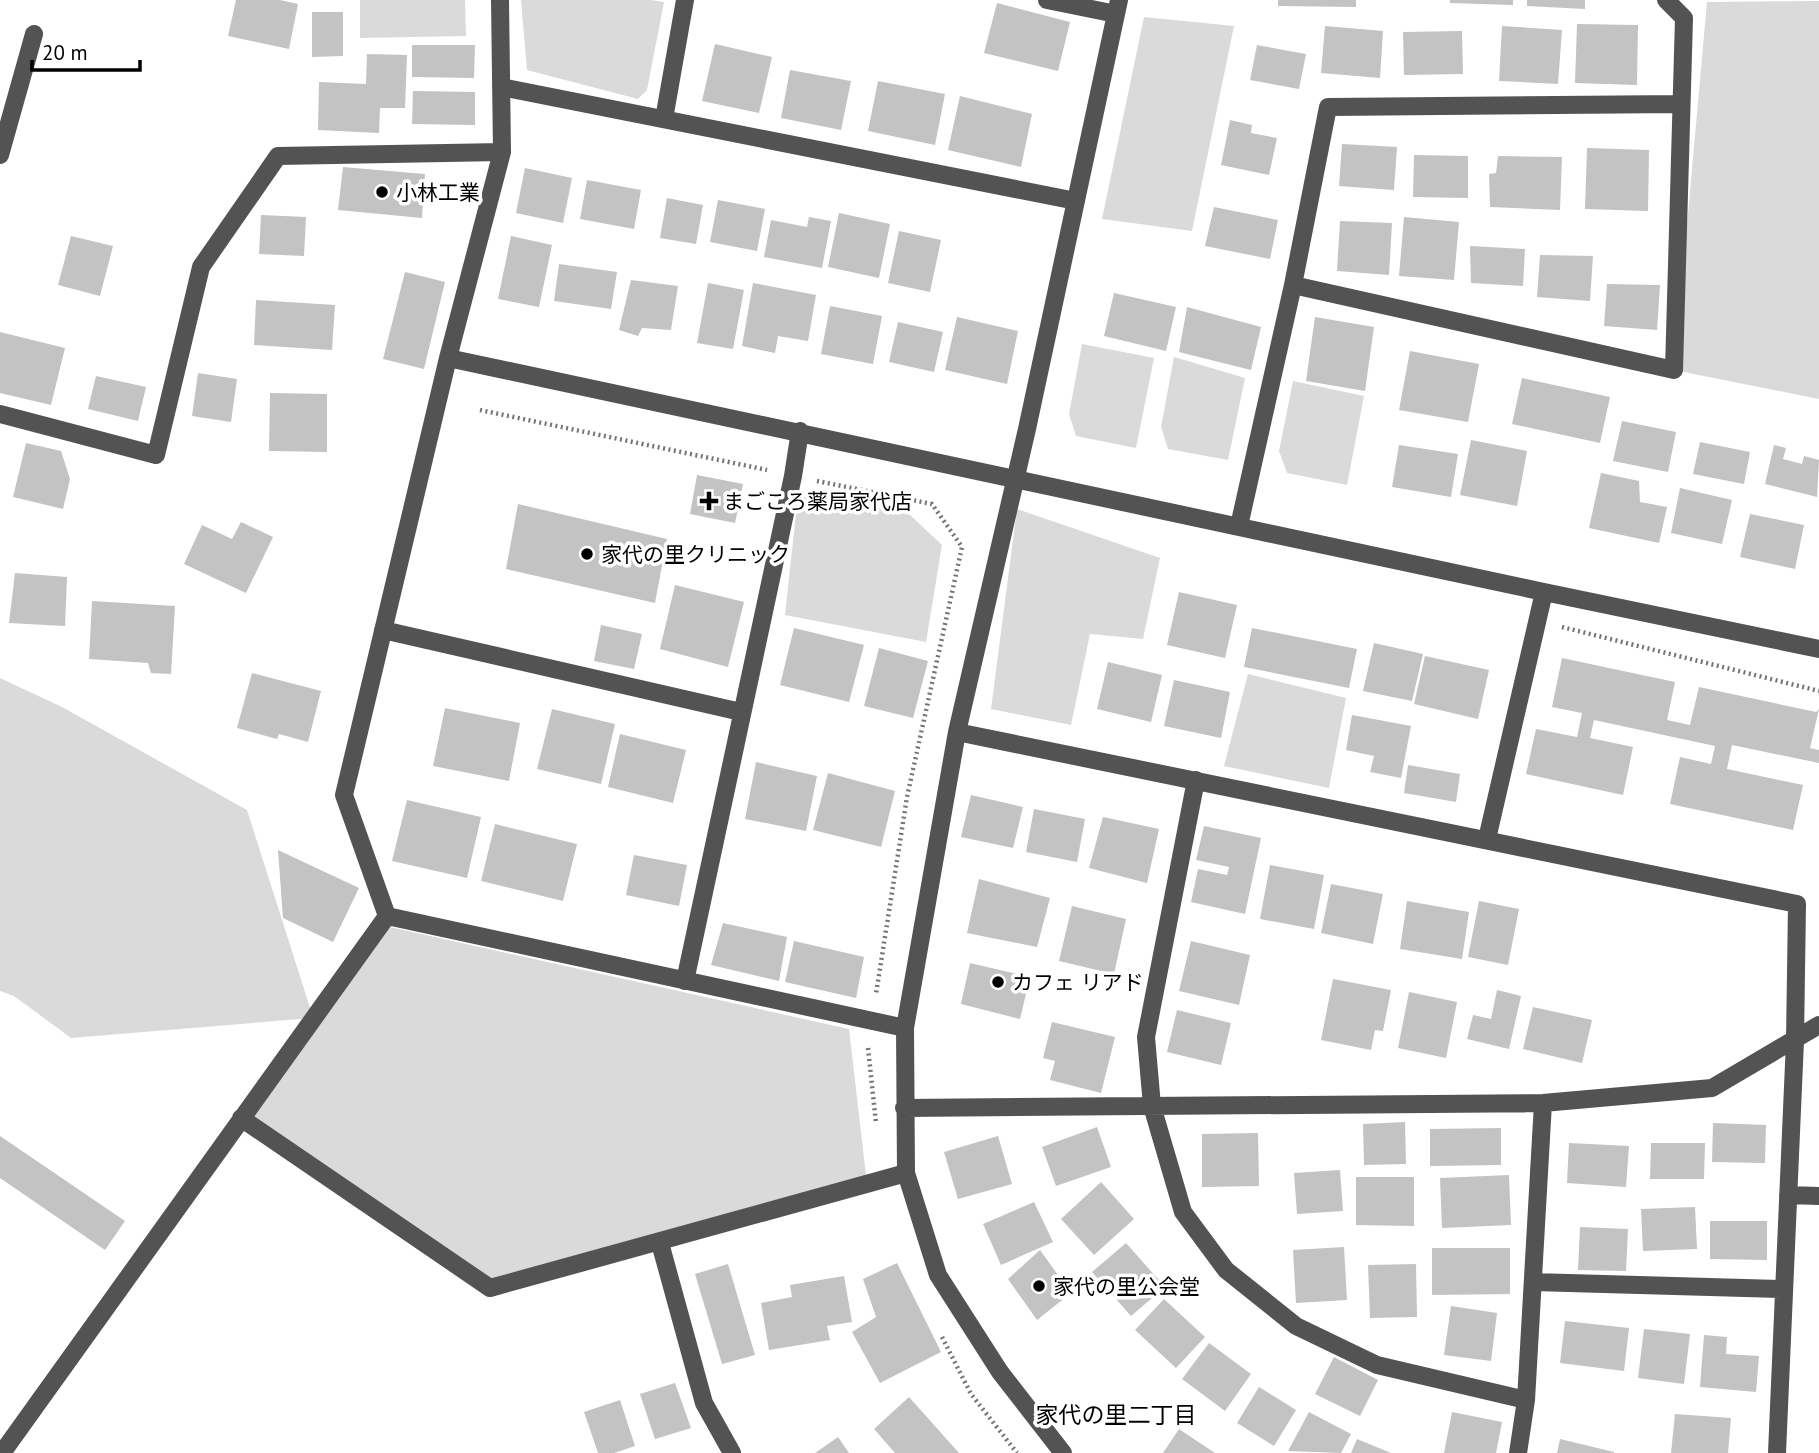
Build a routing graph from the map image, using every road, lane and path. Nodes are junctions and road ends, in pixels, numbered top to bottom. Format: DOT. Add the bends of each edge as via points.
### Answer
graph roads {
  1 [pos="500,0"];
  2 [pos="685,0"];
  3 [pos="1047,0"];
  4 [pos="1666,0"];
  5 [pos="1117,7"];
  6 [pos="34,34"];
  7 [pos="501,87"];
  8 [pos="1681,104"];
  9 [pos="664,119"];
  10 [pos="502,152"];
  11 [pos="0,155"];
  12 [pos="1076,201"];
  13 [pos="1293,285"];
  14 [pos="448,358"];
  15 [pos="480,410"];
  16 [pos="0,414"];
  17 [pos="800,431"];
  18 [pos="793,476"];
  19 [pos="1015,480"];
  20 [pos="1239,526"];
  21 [pos="1544,592"];
  22 [pos="1537,621"];
  23 [pos="383,630"];
  24 [pos="1819,649"];
  25 [pos="1819,691"];
  26 [pos="741,712"];
  27 [pos="957,732"];
  28 [pos="1196,780"];
  29 [pos="1487,839"];
  30 [pos="387,916"];
  31 [pos="685,981"];
  32 [pos="872,1021"];
  33 [pos="1819,1026"];
  34 [pos="905,1028"];
  35 [pos="1794,1041"];
  36 [pos="1543,1103"];
  37 [pos="1152,1106"];
  38 [pos="904,1108"];
  39 [pos="241,1118"];
  40 [pos="876,1129"];
  41 [pos="906,1173"];
  42 [pos="1788,1195"];
  43 [pos="1819,1196"];
  44 [pos="660,1242"];
  45 [pos="1533,1282"];
  46 [pos="1784,1289"];
  47 [pos="937,1327"];
  48 [pos="1526,1400"];
  49 [pos="2,1453"];
  50 [pos="732,1453"];
  51 [pos="1017,1453"];
  52 [pos="1063,1453"];
  53 [pos="1518,1453"];
  54 [pos="1777,1453"];
  1 -- 7 [label="street"];
  2 -- 9 [label="street"];
  3 -- 5 [label="street"];
  4 -- 8 [label="street" via="1684,18"];
  5 -- 12 [label="street"];
  6 -- 11 [label="street"];
  7 -- 9 [label="street"];
  7 -- 10 [label="street"];
  8 -- 13 [label="street" via="1328,107"];
  8 -- 13 [label="street" via="1674,370"];
  9 -- 12 [label="street"];
  10 -- 14 [label="street"];
  10 -- 16 [label="street" via="278,156 201,267 156,455"];
  12 -- 19 [label="street"];
  13 -- 20 [label="street"];
  14 -- 17 [label="street"];
  14 -- 23 [label="street"];
  15 -- 18 [label="path"];
  17 -- 18 [label="street"];
  17 -- 19 [label="street"];
  18 -- 26 [label="street"];
  18 -- 32 [label="path" via="932,504 962,547 907,797"];
  19 -- 20 [label="street"];
  19 -- 27 [label="street"];
  20 -- 21 [label="street"];
  21 -- 22 [label="street"];
  21 -- 24 [label="street"];
  22 -- 25 [label="path"];
  22 -- 29 [label="street"];
  23 -- 26 [label="street"];
  23 -- 30 [label="street" via="344,795"];
  26 -- 31 [label="street"];
  27 -- 28 [label="street"];
  27 -- 34 [label="street"];
  28 -- 29 [label="street"];
  28 -- 37 [label="street" via="1146,1037"];
  29 -- 35 [label="street" via="1797,904"];
  30 -- 31 [label="street"];
  30 -- 39 [label="street"];
  31 -- 32 [label="street"];
  32 -- 34 [label="street"];
  32 -- 40 [label="path" via="867,1053"];
  33 -- 35 [label="street"];
  34 -- 38 [label="street"];
  35 -- 36 [label="street" via="1712,1088"];
  35 -- 42 [label="street"];
  36 -- 37 [label="street"];
  36 -- 45 [label="street"];
  37 -- 38 [label="street"];
  37 -- 48 [label="street" via="1183,1212 1226,1270 1296,1326 1377,1365"];
  38 -- 41 [label="street"];
  39 -- 44 [label="street" via="490,1288"];
  39 -- 49 [label="street"];
  41 -- 44 [label="street"];
  41 -- 52 [label="street" via="938,1275 1000,1372"];
  42 -- 43 [label="street"];
  42 -- 46 [label="street"];
  44 -- 50 [label="street" via="704,1403"];
  45 -- 46 [label="street"];
  45 -- 48 [label="street"];
  46 -- 54 [label="street"];
  47 -- 51 [label="path" via="971,1394"];
  48 -- 53 [label="street"];
}
